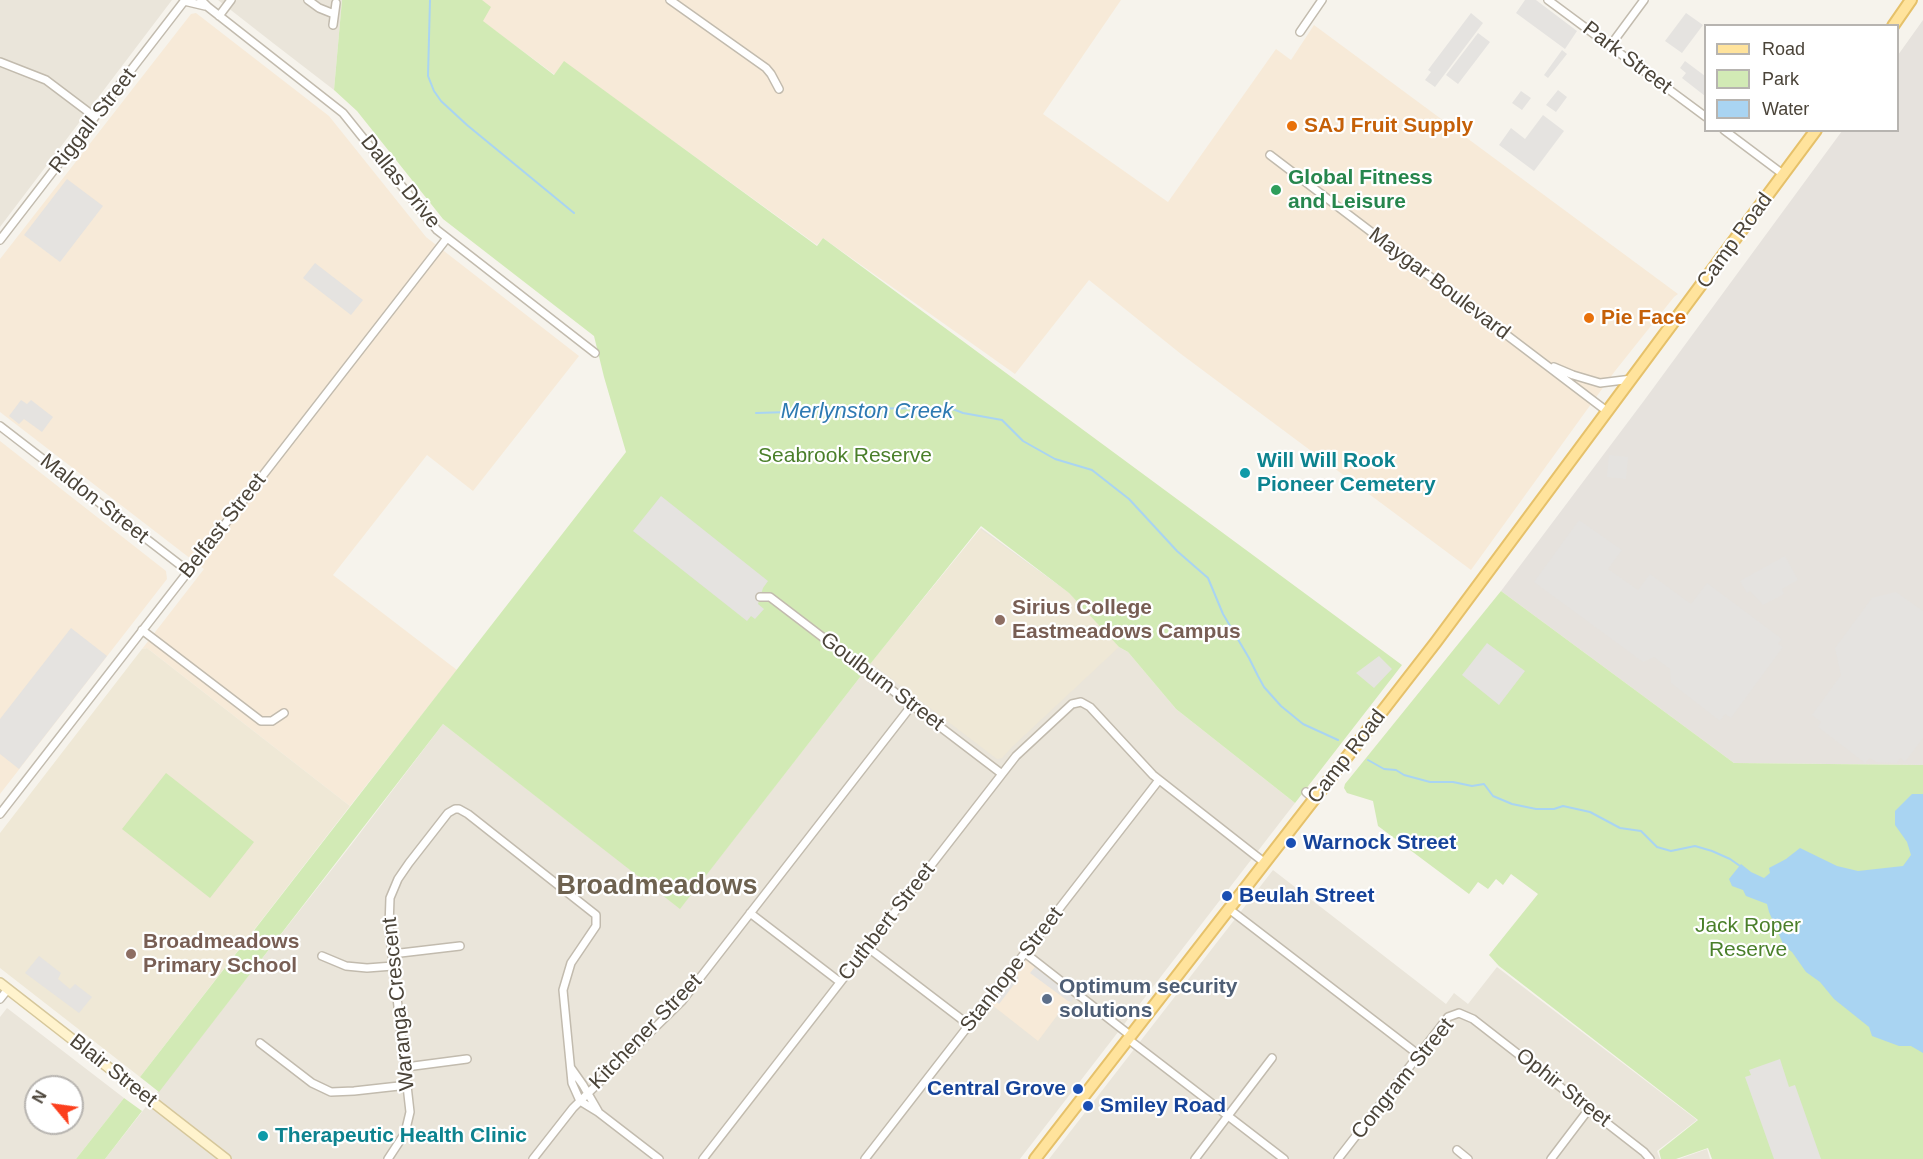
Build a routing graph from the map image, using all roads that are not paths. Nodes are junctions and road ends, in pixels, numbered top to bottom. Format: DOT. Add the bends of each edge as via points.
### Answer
graph roads {
  1 [pos="201,0"];
  2 [pos="231,0"];
  3 [pos="308,0"];
  4 [pos="670,0"];
  5 [pos="1322,0"];
  6 [pos="1548,0"];
  7 [pos="1644,0"];
  8 [pos="1911,0"];
  9 [pos="184,1"];
  10 [pos="336,3"];
  11 [pos="207,7"];
  12 [pos="334,14"];
  13 [pos="219,16"];
  14 [pos="1894,24"];
  15 [pos="333,25"];
  16 [pos="1300,32"];
  17 [pos="1610,46"];
  18 [pos="0,62"];
  19 [pos="779,89"];
  20 [pos="1704,116"];
  21 [pos="96,117"];
  22 [pos="1727,132"];
  23 [pos="1815,132"];
  24 [pos="1270,155"];
  25 [pos="1784,175"];
  26 [pos="447,238"];
  27 [pos="0,240"];
  28 [pos="595,353"];
  29 [pos="1543,362"];
  30 [pos="1632,379"];
  31 [pos="1608,412"];
  32 [pos="0,426"];
  33 [pos="188,572"];
  34 [pos="760,597"];
  35 [pos="142,630"];
  36 [pos="912,705"];
  37 [pos="284,713"];
  38 [pos="1002,774"];
  39 [pos="1159,780"];
  40 [pos="0,814"];
  41 [pos="1265,863"];
  42 [pos="1229,909"];
  43 [pos="750,913"];
  44 [pos="460,946"];
  45 [pos="867,947"];
  46 [pos="1024,953"];
  47 [pos="392,954"];
  48 [pos="322,956"];
  49 [pos="393,966"];
  50 [pos="840,982"];
  51 [pos="4,986"];
  52 [pos="0,999"];
  53 [pos="1473,1019"];
  54 [pos="969,1025"];
  55 [pos="1130,1037"];
  56 [pos="260,1043"];
  57 [pos="1419,1055"];
  58 [pos="1272,1058"];
  59 [pos="467,1059"];
  60 [pos="406,1067"];
  61 [pos="571,1068"];
  62 [pos="408,1085"];
  63 [pos="588,1094"];
  64 [pos="580,1101"];
  65 [pos="1589,1109"];
  66 [pos="598,1112"];
  67 [pos="1228,1116"];
  68 [pos="1457,1150"];
  69 [pos="703,1158"];
  70 [pos="226,1159"];
  71 [pos="388,1159"];
  72 [pos="533,1159"];
  73 [pos="659,1159"];
  74 [pos="865,1159"];
  75 [pos="1035,1159"];
  76 [pos="1195,1159"];
  77 [pos="1284,1159"];
  78 [pos="1338,1159"];
  79 [pos="1468,1159"];
  80 [pos="1551,1159"];
  81 [pos="1650,1159"];
  1 -- 11 [label="street, Dallas Drive"];
  2 -- 13 [label="street"];
  3 -- 12 [label="street"];
  4 -- 19 [label="street" via="766,68"];
  5 -- 16 [label="street"];
  6 -- 17 [label="street, Park Street"];
  7 -- 17 [label="street"];
  8 -- 14 [label="main road"];
  9 -- 11 [label="street, Dallas Drive"];
  9 -- 21 [label="street, Riggall Street"];
  10 -- 12 [label="street"];
  11 -- 13 [label="street, Dallas Drive"];
  12 -- 15 [label="street"];
  13 -- 26 [label="street, Dallas Drive" via="343,113"];
  17 -- 20 [label="street, Park Street"];
  18 -- 21 [label="street" via="46,80"];
  21 -- 27 [label="street, Riggall Street"];
  22 -- 25 [label="street"];
  23 -- 25 [label="main road, Camp Road"];
  24 -- 29 [label="street, Maygar Boulevard"];
  25 -- 30 [label="main road, Camp Road"];
  26 -- 28 [label="street, Dallas Drive"];
  26 -- 33 [label="street, Belfast Street"];
  29 -- 30 [label="street" via="1600,383"];
  29 -- 31 [label="street, Maygar Boulevard"];
  30 -- 31 [label="main road, Camp Road"];
  31 -- 41 [label="main road, Camp Road" via="1436,642 1310,795"];
  32 -- 33 [label="street, Maldon Street"];
  33 -- 35 [label="street, Belfast Street"];
  34 -- 36 [label="street, Goulburn Street" via="770,597"];
  35 -- 37 [label="street" via="261,721 272,721"];
  35 -- 40 [label="street, Belfast Street"];
  36 -- 38 [label="street, Goulburn Street"];
  36 -- 43 [label="street, Kitchener Street"];
  38 -- 39 [label="street, Cuthbert Street" via="1068,707 1081,702 1095,711"];
  38 -- 45 [label="street, Cuthbert Street"];
  39 -- 41 [label="street"];
  39 -- 46 [label="street, Stanhope Street"];
  41 -- 42 [label="main road, Camp Road"];
  42 -- 55 [label="main road, Camp Road"];
  42 -- 57 [label="street"];
  43 -- 50 [label="street"];
  43 -- 63 [label="street, Kitchener Street" via="682,1001"];
  44 -- 47 [label="street"];
  45 -- 50 [label="street, Cuthbert Street"];
  45 -- 54 [label="street"];
  46 -- 54 [label="street, Stanhope Street"];
  46 -- 55 [label="street"];
  47 -- 49 [label="street, Waranga Crescent"];
  47 -- 61 [label="street, Waranga Crescent" via="389,908 398,879 448,813 455,809 464,811 596,915 596,926 574,956 564,981"];
  48 -- 49 [label="street" via="346,966"];
  49 -- 60 [label="street, Waranga Crescent"];
  50 -- 69 [label="street, Cuthbert Street"];
  51 -- 52 [label="street"];
  51 -- 70 [label="street, Blair Street"];
  53 -- 57 [label="street, Congram Street" via="1460,1013 1448,1017"];
  53 -- 65 [label="street, Ophir Street"];
  54 -- 74 [label="street, Stanhope Street"];
  55 -- 67 [label="street"];
  55 -- 75 [label="main road, Camp Road"];
  56 -- 62 [label="street" via="312,1083 331,1092"];
  57 -- 78 [label="street, Congram Street"];
  58 -- 67 [label="street"];
  59 -- 60 [label="street"];
  60 -- 62 [label="street, Waranga Crescent"];
  61 -- 63 [label="street, Waranga Crescent"];
  61 -- 64 [label="street, Waranga Crescent"];
  62 -- 71 [label="street, Waranga Crescent" via="407,1126"];
  63 -- 64 [label="street, Kitchener Street"];
  63 -- 66 [label="street, Waranga Crescent"];
  64 -- 66 [label="street"];
  64 -- 72 [label="street, Kitchener Street"];
  65 -- 80 [label="street"];
  65 -- 81 [label="street, Ophir Street"];
  66 -- 73 [label="street"];
  67 -- 76 [label="street"];
  67 -- 77 [label="street"];
  68 -- 79 [label="street"];
}
